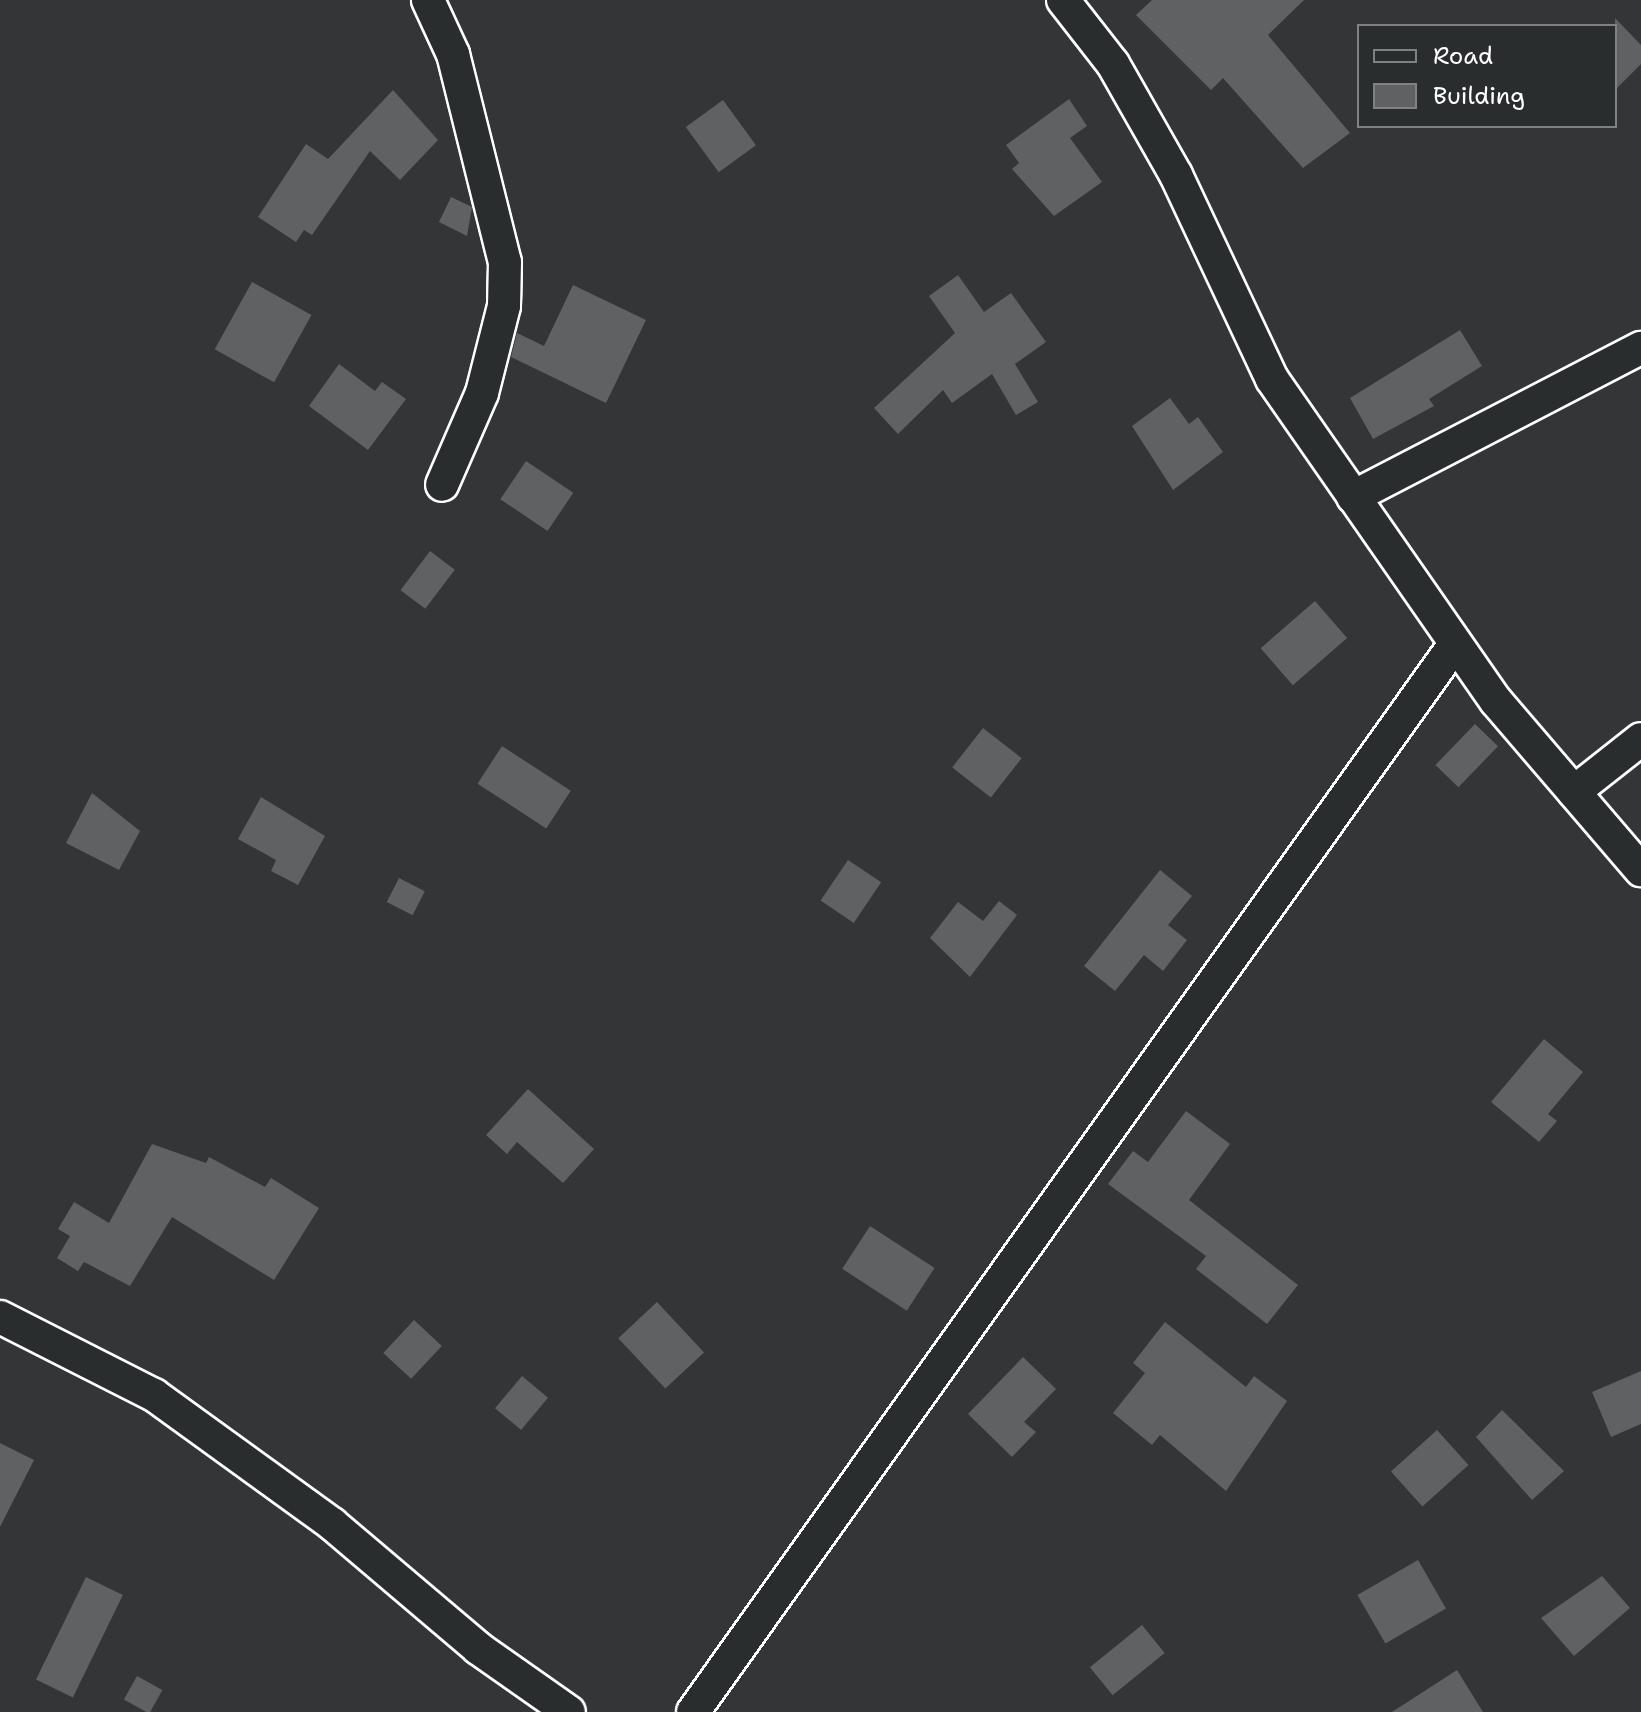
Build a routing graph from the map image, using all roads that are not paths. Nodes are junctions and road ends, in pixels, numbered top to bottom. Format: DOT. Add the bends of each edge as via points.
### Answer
graph roads {
  1 [pos="428,0"];
  2 [pos="1063,0"];
  3 [pos="1641,348"];
  4 [pos="442,485"];
  5 [pos="1353,497"];
  6 [pos="1455,644"];
  7 [pos="1641,739"];
  8 [pos="1574,792"];
  9 [pos="1641,870"];
  10 [pos="0,1317"];
  11 [pos="569,1712"];
  12 [pos="693,1712"];
  1 -- 4 [label="street" via="453,54 505,262 504,306 482,393"];
  2 -- 5 [label="street" via="1113,64 1176,175 1272,379"];
  3 -- 5 [label="street"];
  5 -- 6 [label="street"];
  6 -- 8 [label="street"];
  6 -- 12 [label="street"];
  7 -- 8 [label="street"];
  8 -- 9 [label="street"];
  10 -- 11 [label="street" via="154,1395 332,1524 478,1648"];
}
